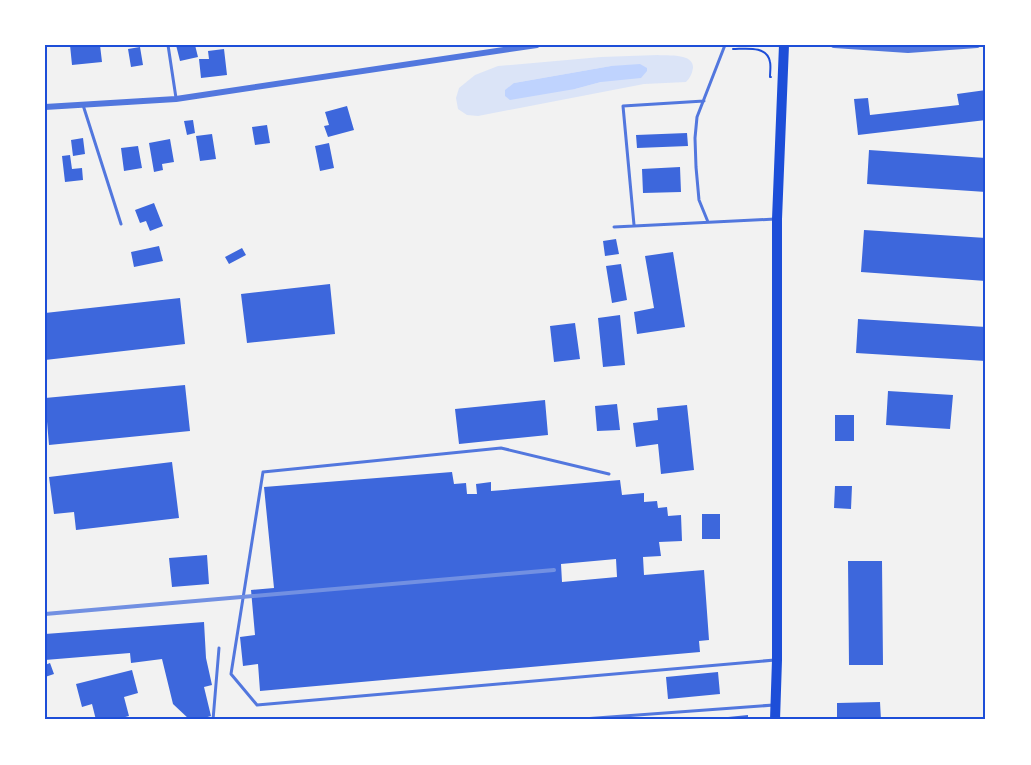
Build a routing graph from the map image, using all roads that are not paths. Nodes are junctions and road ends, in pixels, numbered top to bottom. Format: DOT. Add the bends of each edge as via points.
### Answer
graph roads {
  1 [pos="168,45"];
  2 [pos="537,45"];
  3 [pos="784,45"];
  4 [pos="834,45"];
  5 [pos="977,45"];
  6 [pos="725,47"];
  7 [pos="176,99"];
  8 [pos="704,101"];
  9 [pos="83,105"];
  10 [pos="45,108"];
  11 [pos="777,219"];
  12 [pos="708,222"];
  13 [pos="121,224"];
  14 [pos="634,225"];
  15 [pos="614,227"];
  16 [pos="609,474"];
  17 [pos="219,648"];
  18 [pos="777,660"];
  19 [pos="776,704"];
  20 [pos="213,720"];
  21 [pos="569,720"];
  22 [pos="775,720"];
  1 -- 7 [label="lane"];
  2 -- 7 [label="street"];
  3 -- 11 [label="main road"];
  4 -- 5 [label="street" via="908,50"];
  6 -- 8 [label="lane"];
  7 -- 9 [label="street"];
  8 -- 12 [label="lane" via="697,117 695,138 699,200"];
  8 -- 14 [label="lane" via="623,106"];
  9 -- 10 [label="street"];
  9 -- 13 [label="lane"];
  11 -- 12 [label="lane"];
  11 -- 18 [label="main road"];
  12 -- 14 [label="lane"];
  14 -- 15 [label="lane"];
  16 -- 18 [label="lane" via="501,448 263,472 231,674 257,705"];
  17 -- 20 [label="lane"];
  18 -- 19 [label="main road"];
  19 -- 21 [label="lane"];
  19 -- 22 [label="main road"];
}
